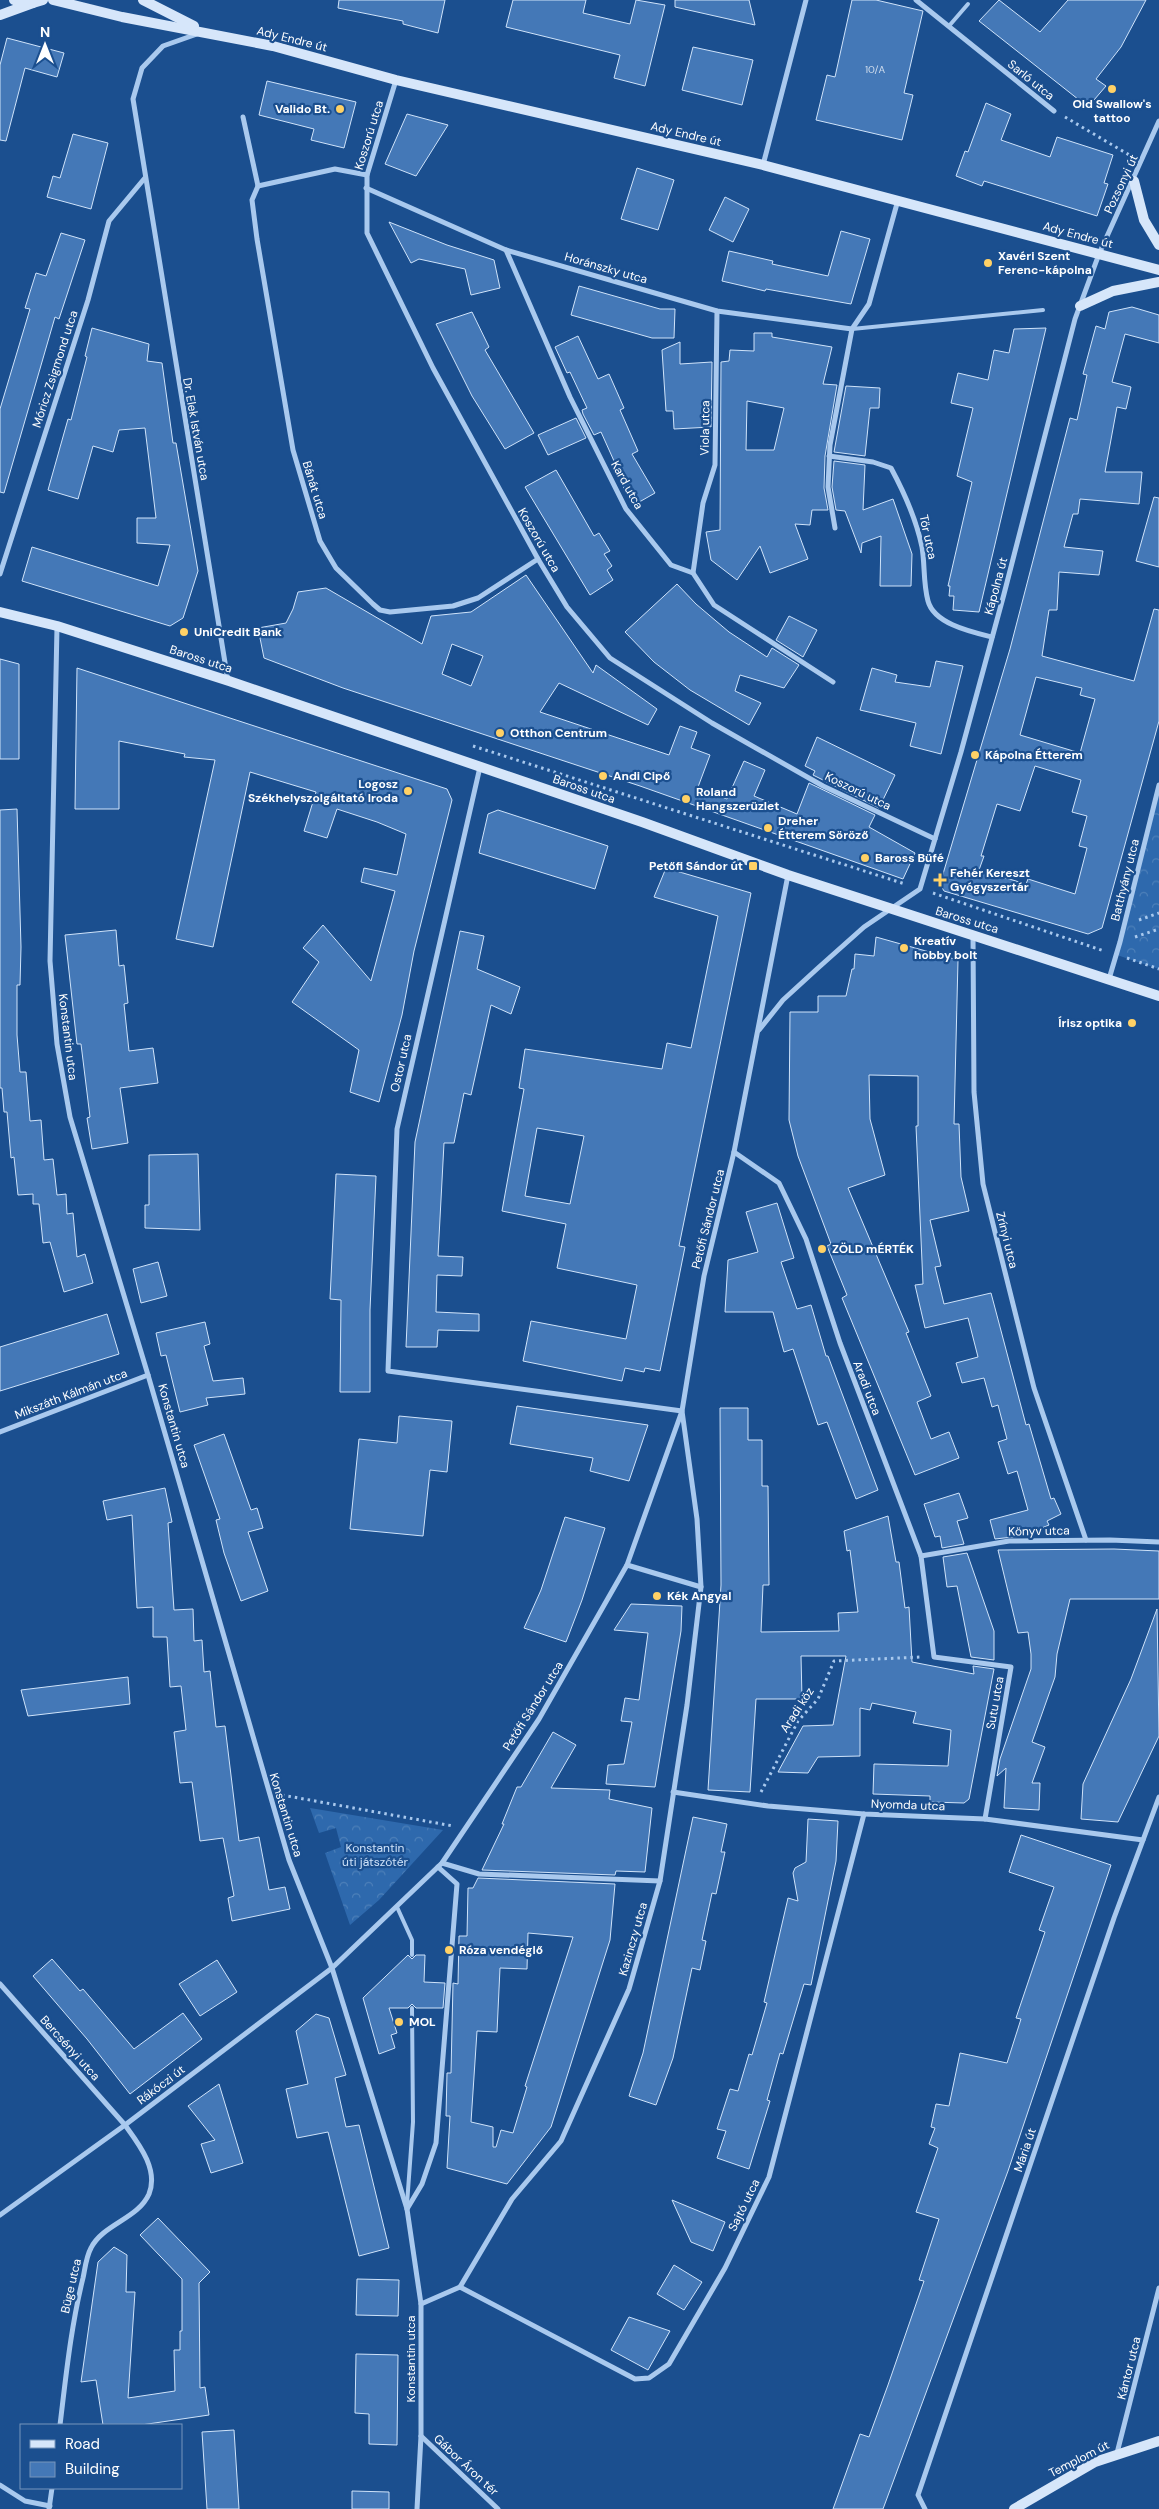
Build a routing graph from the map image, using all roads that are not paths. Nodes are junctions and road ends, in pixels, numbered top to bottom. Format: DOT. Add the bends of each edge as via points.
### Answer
graph roads {
  1 [pos="14,0"];
  2 [pos="53,0"];
  3 [pos="143,0"];
  4 [pos="806,0"];
  5 [pos="916,0"];
  6 [pos="38,1"];
  7 [pos="968,4"];
  8 [pos="0,15"];
  9 [pos="949,26"];
  10 [pos="204,31"];
  11 [pos="396,80"];
  12 [pos="1054,111"];
  13 [pos="244,117"];
  14 [pos="1159,121"];
  15 [pos="763,165"];
  16 [pos="366,175"];
  17 [pos="144,179"];
  18 [pos="1134,181"];
  19 [pos="258,186"];
  20 [pos="366,188"];
  21 [pos="899,199"];
  22 [pos="1159,245"];
  23 [pos="506,250"];
  24 [pos="1099,254"];
  25 [pos="1159,270"];
  26 [pos="1159,282"];
  27 [pos="1080,306"];
  28 [pos="1043,310"];
  29 [pos="717,311"];
  30 [pos="852,329"];
  31 [pos="830,456"];
  32 [pos="835,528"];
  33 [pos="538,559"];
  34 [pos="693,573"];
  35 [pos="0,574"];
  36 [pos="0,612"];
  37 [pos="57,626"];
  38 [pos="992,637"];
  39 [pos="229,681"];
  40 [pos="833,682"];
  41 [pos="480,766"];
  42 [pos="1159,785"];
  43 [pos="935,839"];
  44 [pos="788,875"];
  45 [pos="890,909"];
  46 [pos="973,934"];
  47 [pos="1109,979"];
  48 [pos="1159,996"];
  49 [pos="757,1032"];
  50 [pos="734,1152"];
  51 [pos="148,1375"];
  52 [pos="682,1411"];
  53 [pos="0,1432"];
  54 [pos="1086,1540"];
  55 [pos="1159,1542"];
  56 [pos="921,1556"];
  57 [pos="627,1565"];
  58 [pos="701,1586"];
  59 [pos="934,1657"];
  60 [pos="673,1792"];
  61 [pos="1159,1797"];
  62 [pos="864,1814"];
  63 [pos="985,1819"];
  64 [pos="1143,1840"];
  65 [pos="440,1865"];
  66 [pos="660,1882"];
  67 [pos="397,1907"];
  68 [pos="412,1955"];
  69 [pos="332,1968"];
  70 [pos="0,1984"];
  71 [pos="412,2008"];
  72 [pos="125,2125"];
  73 [pos="407,2209"];
  74 [pos="0,2215"];
  75 [pos="460,2286"];
  76 [pos="1159,2288"];
  77 [pos="420,2304"];
  78 [pos="60,2424"];
  79 [pos="420,2436"];
  80 [pos="1159,2441"];
  81 [pos="1117,2453"];
  82 [pos="0,2485"];
  83 [pos="52,2489"];
  84 [pos="50,2508"];
  85 [pos="417,2509"];
  86 [pos="498,2509"];
  87 [pos="925,2509"];
  88 [pos="1014,2509"];
  1 -- 6 [label="street"];
  2 -- 10 [label="street, Ady Endre út" via="122,17"];
  3 -- 10 [label="street, Ady Endre út"];
  4 -- 15 [label="street"];
  5 -- 9 [label="street, Sarló utca"];
  6 -- 8 [label="street"];
  7 -- 9 [label="lane"];
  9 -- 12 [label="street, Sarló utca"];
  10 -- 11 [label="street, Ady Endre út" via="273,46"];
  10 -- 17 [label="street" via="163,46 142,68 133,99"];
  11 -- 15 [label="street, Ady Endre út"];
  11 -- 16 [label="street, Koszorú utca"];
  13 -- 19 [label="street, Bánát utca"];
  14 -- 18 [label="street, Pozsonyi út"];
  15 -- 21 [label="street, Ady Endre út"];
  16 -- 19 [label="street" via="335,169"];
  16 -- 20 [label="street, Koszorú utca"];
  17 -- 35 [label="street, Móricz Zsigmond utca" via="109,221 80,326"];
  17 -- 39 [label="street, Dr. Elek István utca"];
  18 -- 22 [label="street" via="1144,220"];
  18 -- 24 [label="street, Pozsonyi út"];
  19 -- 33 [label="street, Bánát utca" via="252,200 257,239 293,450 320,541 336,568 380,610 390,612 453,606 478,598"];
  20 -- 23 [label="street, Horánszky utca"];
  20 -- 33 [label="street, Koszorú utca" via="367,233 432,368"];
  21 -- 24 [label="street, Ady Endre út"];
  21 -- 30 [label="street" via="869,304"];
  23 -- 29 [label="street, Horánszky utca"];
  23 -- 34 [label="street, Kard utca" via="570,397 626,509 671,565"];
  24 -- 25 [label="street, Ady Endre út"];
  24 -- 27 [label="street, Kápolna út"];
  26 -- 27 [label="street" via="1113,292"];
  27 -- 38 [label="street, Kápolna út"];
  28 -- 30 [label="lane"];
  29 -- 30 [label="street, Horánszky utca"];
  29 -- 34 [label="street, Viola utca" via="715,465 703,503"];
  30 -- 31 [label="street"];
  31 -- 32 [label="street" via="828,487"];
  31 -- 38 [label="street, Tőr utca" via="891,468 910,504 922,548 928,602 943,620 962,630"];
  33 -- 43 [label="street, Koszorú utca" via="567,607 610,658 823,786"];
  34 -- 40 [label="street" via="714,605"];
  36 -- 37 [label="street, Baross utca"];
  37 -- 39 [label="street, Baross utca"];
  37 -- 51 [label="street, Konstantin utca" via="50,961 56,1044 70,1117"];
  38 -- 43 [label="street, Kápolna út"];
  39 -- 41 [label="street, Baross utca"];
  41 -- 44 [label="street, Baross utca"];
  41 -- 52 [label="street, Ostor utca" via="396,1129 388,1371"];
  42 -- 47 [label="street, Batthyány utca"];
  43 -- 45 [label="street, Kápolna út" via="920,889"];
  44 -- 45 [label="street, Baross utca"];
  44 -- 49 [label="street, Petőfi Sándor utca"];
  45 -- 46 [label="street, Baross utca"];
  45 -- 49 [label="street, Petőfi Sándor utca" via="864,927 783,1000"];
  46 -- 47 [label="street, Baross utca"];
  46 -- 54 [label="street, Zrínyi utca" via="974,1092 983,1184 1034,1388"];
  47 -- 48 [label="street, Baross utca"];
  49 -- 50 [label="street, Petőfi Sándor utca"];
  50 -- 52 [label="street, Petőfi Sándor utca" via="704,1276"];
  50 -- 56 [label="street, Aradi utca" via="779,1182 806,1239 840,1343"];
  51 -- 53 [label="street, Mikszáth Kálmán utca"];
  51 -- 69 [label="street, Konstantin utca" via="289,1860"];
  52 -- 57 [label="street, Petőfi Sándor utca"];
  52 -- 58 [label="street, Petőfi Sándor utca" via="698,1519"];
  54 -- 55 [label="street, Könyv utca"];
  54 -- 56 [label="street, Könyv utca" via="1009,1541"];
  56 -- 59 [label="street, Aradi utca"];
  57 -- 58 [label="street"];
  57 -- 65 [label="street, Petőfi Sándor utca" via="539,1718"];
  58 -- 60 [label="street, Kazinczy utca"];
  59 -- 63 [label="street, Sutu utca" via="1011,1667"];
  60 -- 62 [label="street, Nyomda utca" via="754,1804"];
  60 -- 66 [label="street, Kazinczy utca"];
  61 -- 64 [label="street, Mária út"];
  62 -- 63 [label="street, Nyomda utca"];
  62 -- 75 [label="street, Sajtó utca" via="768,2177 725,2268 669,2364 649,2378 635,2379"];
  63 -- 64 [label="street, Nyomda utca"];
  64 -- 87 [label="street, Mária út" via="918,2495"];
  65 -- 66 [label="street" via="479,1874"];
  65 -- 67 [label="street, Petőfi Sándor utca"];
  65 -- 73 [label="street" via="457,1884 436,2143 422,2184"];
  66 -- 75 [label="street, Kazinczy utca" via="629,1989 561,2141 512,2199"];
  67 -- 68 [label="lane" via="412,1940"];
  67 -- 69 [label="street, Petőfi Sándor utca"];
  69 -- 72 [label="street, Rákóczi út"];
  69 -- 73 [label="street, Konstantin utca"];
  70 -- 72 [label="street, Bercsényi utca"];
  71 -- 73 [label="lane" via="413,2122"];
  72 -- 74 [label="street, Rákóczi út"];
  72 -- 78 [label="street, Büge utca" via="142,2148 151,2174 149,2194 134,2212 110,2227 91,2248 75,2309"];
  73 -- 77 [label="street, Konstantin utca"];
  75 -- 77 [label="street"];
  76 -- 81 [label="street, Kántor utca"];
  77 -- 79 [label="street, Konstantin utca"];
  79 -- 85 [label="street, Konstantin utca"];
  79 -- 86 [label="street, Gábor Áron tér"];
  80 -- 81 [label="street, Templom út"];
  81 -- 88 [label="street, Templom út" via="1095,2462"];
  82 -- 84 [label="street" via="25,2501"];
  83 -- 84 [label="street"];
}
